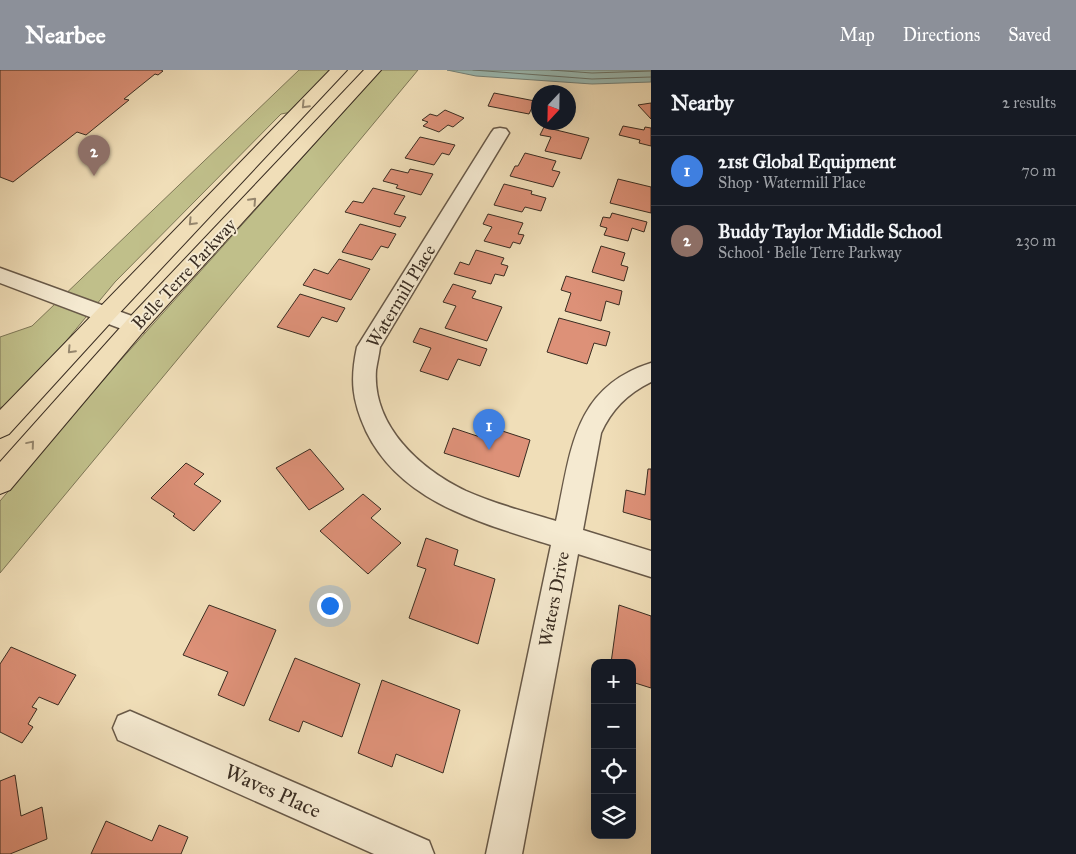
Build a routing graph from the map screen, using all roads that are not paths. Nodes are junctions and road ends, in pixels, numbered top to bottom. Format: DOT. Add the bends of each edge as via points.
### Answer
graph roads {
  1 [pos="339,70"];
  2 [pos="373,70"];
  3 [pos="500,133"];
  4 [pos="0,275"];
  5 [pos="105,314"];
  6 [pos="135,326"];
  7 [pos="651,372"];
  8 [pos="0,426"];
  9 [pos="0,482"];
  10 [pos="566,537"];
  11 [pos="651,564"];
  12 [pos="130,728"];
  13 [pos="416,854"];
  14 [pos="504,854"];
  1 -- 5 [label="main road, Belle Terre Parkway, one-way"];
  6 -- 2 [label="main road, Belle Terre Parkway, one-way"];
  3 -- 10 [label="street, Watermill Place" via="369,347 364,367 364,391 372,420 381,435 404,465 416,474 465,503"];
  4 -- 5 [label="street"];
  5 -- 6 [label="street"];
  5 -- 8 [label="main road, Belle Terre Parkway, one-way"];
  9 -- 6 [label="main road, Belle Terre Parkway, one-way"];
  7 -- 10 [label="street, Waters Drive" via="621,387 598,410 584,445"];
  10 -- 11 [label="street, Watermill Place"];
  10 -- 14 [label="street, Waters Drive"];
  12 -- 13 [label="street, Waves Place"];
}
